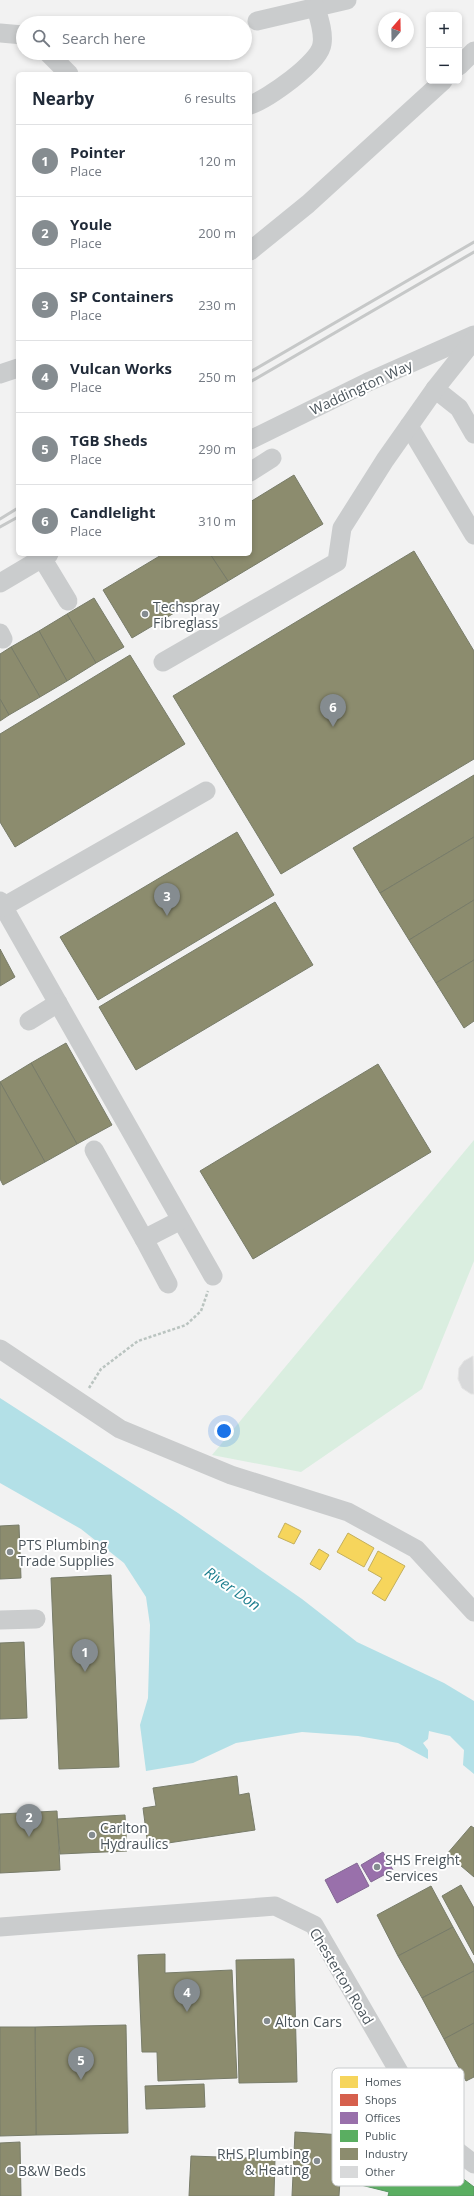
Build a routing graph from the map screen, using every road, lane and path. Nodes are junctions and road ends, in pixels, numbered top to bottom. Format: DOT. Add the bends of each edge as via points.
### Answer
graph roads {
  1 [pos="347,0"];
  2 [pos="316,8"];
  3 [pos="257,21"];
  4 [pos="0,33"];
  5 [pos="16,34"];
  6 [pos="474,51"];
  7 [pos="55,60"];
  8 [pos="462,63"];
  9 [pos="67,72"];
  10 [pos="440,84"];
  11 [pos="252,104"];
  12 [pos="252,249"];
  13 [pos="474,335"];
  14 [pos="474,340"];
  15 [pos="16,369"];
  16 [pos="0,374"];
  17 [pos="435,389"];
  18 [pos="468,411"];
  19 [pos="409,426"];
  20 [pos="474,434"];
  21 [pos="252,439"];
  22 [pos="272,458"];
  23 [pos="252,468"];
  24 [pos="474,535"];
  25 [pos="46,556"];
  26 [pos="0,583"];
  27 [pos="68,601"];
  28 [pos="163,662"];
  29 [pos="206,790"];
  30 [pos="2,904"];
  31 [pos="58,1003"];
  32 [pos="30,1021"];
  33 [pos="94,1150"];
  34 [pos="181,1220"];
  35 [pos="144,1239"];
  36 [pos="213,1276"];
  37 [pos="168,1284"];
  38 [pos="0,1349"];
  39 [pos="80,1402"];
  40 [pos="474,1612"];
  41 [pos="36,1619"];
  42 [pos="0,1620"];
  43 [pos="0,1927"];
  44 [pos="397,2068"];
  45 [pos="464,2156"];
  46 [pos="474,2164"];
  1 -- 2 [label="street"];
  2 -- 3 [label="street"];
  2 -- 11 [label="street" via="322,45 318,55 309,66"];
  4 -- 5 [label="street"];
  6 -- 8 [label="street"];
  7 -- 9 [label="street"];
  10 -- 12 [label="street" via="308,204"];
  13 -- 21 [label="street, Waddington Way" via="368,382"];
  14 -- 17 [label="street"];
  15 -- 16 [label="street"];
  17 -- 18 [label="street" via="459,408"];
  17 -- 19 [label="street"];
  18 -- 20 [label="street"];
  19 -- 24 [label="street"];
  19 -- 28 [label="street" via="342,528 337,562"];
  22 -- 23 [label="street"];
  25 -- 26 [label="street"];
  25 -- 27 [label="street"];
  29 -- 30 [label="street"];
  30 -- 31 [label="street"];
  31 -- 32 [label="street"];
  31 -- 34 [label="street"];
  33 -- 35 [label="street"];
  34 -- 35 [label="street"];
  34 -- 36 [label="street"];
  35 -- 37 [label="street"];
  36 -- 39 [label="path" via="201,1311 186,1325 138,1341 102,1369"];
  38 -- 39 [label="street"];
  39 -- 40 [label="street" via="120,1429 217,1469 348,1512 416,1549"];
  41 -- 42 [label="street"];
  43 -- 44 [label="street, Chesterton Road" via="276,1906 314,1925"];
  45 -- 46 [label="street, Chesterton Road"];
}
